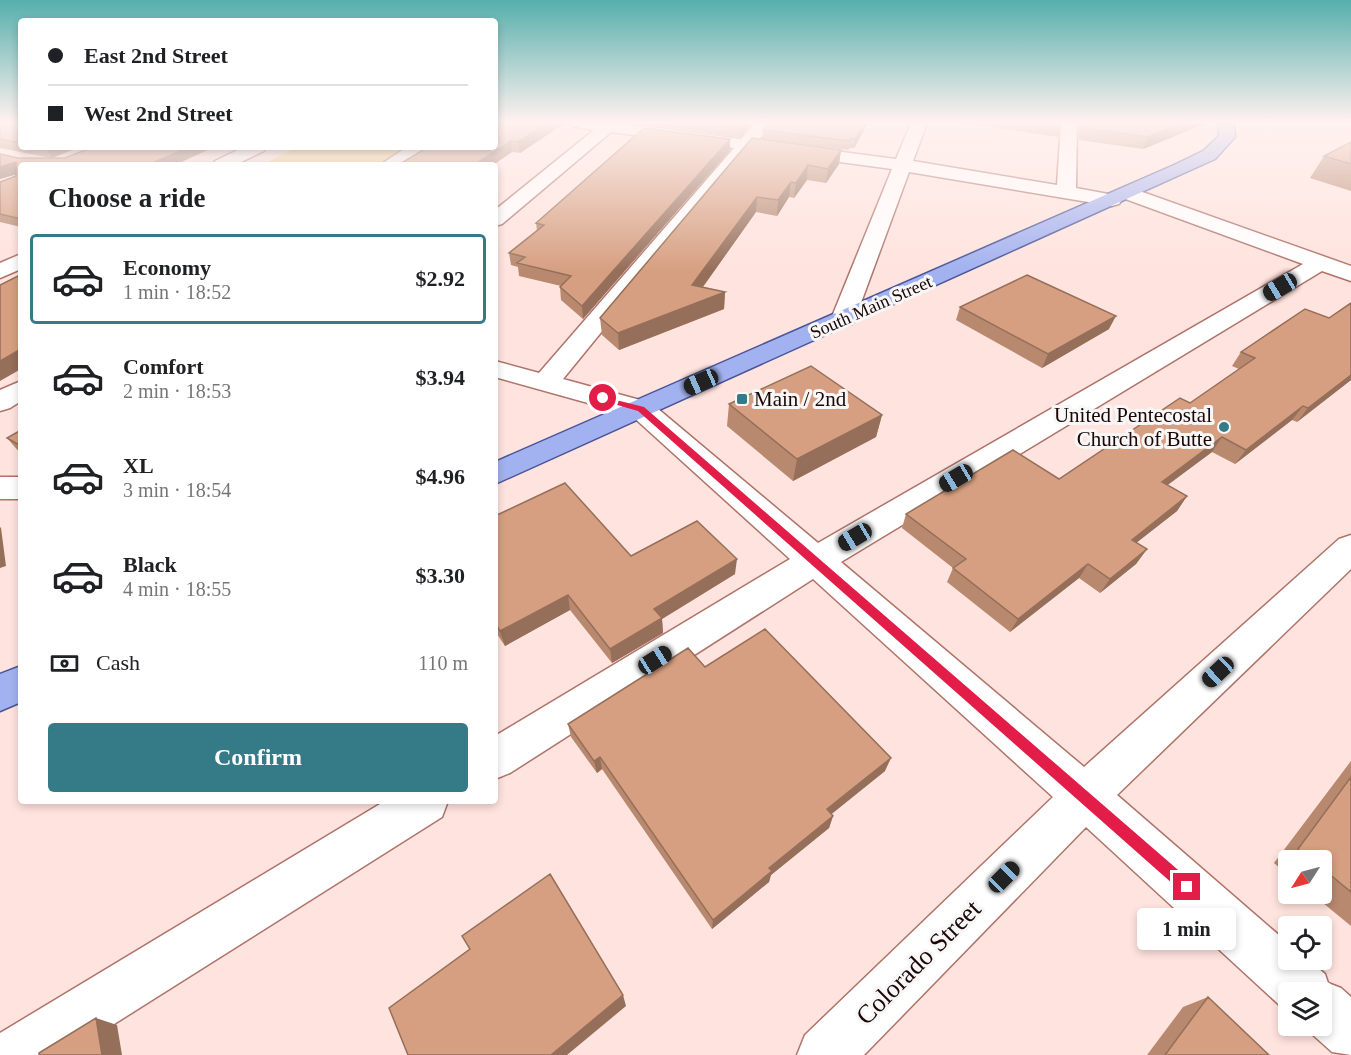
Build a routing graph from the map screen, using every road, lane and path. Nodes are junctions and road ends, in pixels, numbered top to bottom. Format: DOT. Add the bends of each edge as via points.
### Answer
graph roads {
  1 [pos="553,172"];
  2 [pos="722,172"];
  3 [pos="899,172"];
  4 [pos="946,172"];
  5 [pos="1067,172"];
  6 [pos="1172,172"];
  7 [pos="1066,192"];
  8 [pos="1120,197"];
  9 [pos="498,218"];
  10 [pos="0,254"];
  11 [pos="18,259"];
  12 [pos="18,262"];
  13 [pos="1320,263"];
  14 [pos="0,271"];
  15 [pos="1351,274"];
  16 [pos="843,320"];
  17 [pos="498,370"];
  18 [pos="546,382"];
  19 [pos="18,391"];
  20 [pos="0,402"];
  21 [pos="641,409"];
  22 [pos="498,473"];
  23 [pos="0,488"];
  24 [pos="18,488"];
  25 [pos="1351,548"];
  26 [pos="815,561"];
  27 [pos="18,684"];
  28 [pos="0,693"];
  29 [pos="498,757"];
  30 [pos="1085,796"];
  31 [pos="421,804"];
  32 [pos="1294,982"];
  33 [pos="1332,1015"];
  34 [pos="1351,1033"];
  35 [pos="15,1055"];
  36 [pos="825,1055"];
  1 -- 9 [label="street"];
  2 -- 18 [label="street"];
  3 -- 16 [label="street"];
  4 -- 7 [label="street"];
  5 -- 7 [label="street"];
  6 -- 8 [label="main road, South Main Street"];
  7 -- 8 [label="street"];
  8 -- 13 [label="street"];
  8 -- 16 [label="main road, South Main Street"];
  10 -- 11 [label="street"];
  12 -- 14 [label="street"];
  13 -- 15 [label="street"];
  13 -- 26 [label="street"];
  16 -- 21 [label="main road, South Main Street"];
  17 -- 18 [label="street"];
  18 -- 21 [label="street"];
  19 -- 20 [label="street"];
  21 -- 22 [label="main road, South Main Street"];
  21 -- 26 [label="street"];
  23 -- 24 [label="street"];
  25 -- 30 [label="street, Colorado Street"];
  26 -- 29 [label="street"];
  26 -- 30 [label="street"];
  27 -- 28 [label="main road"];
  30 -- 32 [label="street"];
  30 -- 36 [label="street, Colorado Street"];
  31 -- 35 [label="street"];
  33 -- 34 [label="street"];
}
